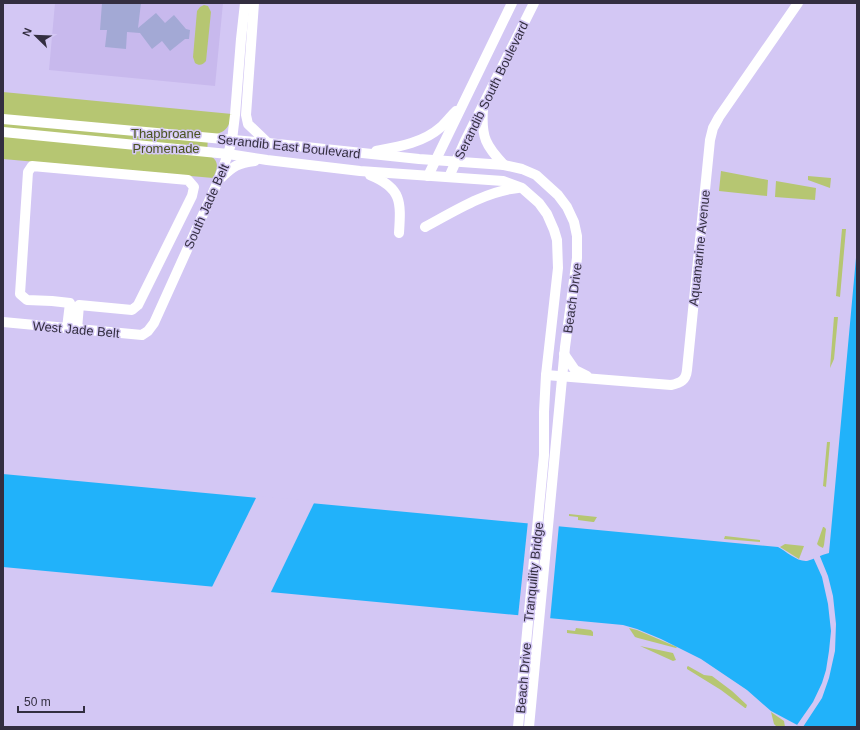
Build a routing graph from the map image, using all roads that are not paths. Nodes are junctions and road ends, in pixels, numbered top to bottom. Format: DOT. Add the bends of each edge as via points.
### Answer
graph roads {
  1 [pos="245,3"];
  2 [pos="254,3"];
  3 [pos="512,3"];
  4 [pos="534,3"];
  5 [pos="798,3"];
  6 [pos="463,102"];
  7 [pos="483,106"];
  8 [pos="3,119"];
  9 [pos="3,132"];
  10 [pos="232,140"];
  11 [pos="268,143"];
  12 [pos="366,153"];
  13 [pos="228,154"];
  14 [pos="267,160"];
  15 [pos="435,160"];
  16 [pos="456,162"];
  17 [pos="504,166"];
  18 [pos="360,171"];
  19 [pos="428,176"];
  20 [pos="449,177"];
  21 [pos="219,179"];
  22 [pos="522,188"];
  23 [pos="425,227"];
  24 [pos="399,233"];
  25 [pos="3,322"];
  26 [pos="72,328"];
  27 [pos="148,331"];
  28 [pos="564,354"];
  29 [pos="546,375"];
  30 [pos="563,376"];
  31 [pos="592,378"];
  32 [pos="544,515"];
  33 [pos="527,629"];
  34 [pos="538,630"];
  35 [pos="518,727"];
  36 [pos="529,727"];
  1 -- 10 [label="street, South Jade Belt"];
  2 -- 11 [label="street" via="246,115 248,124"];
  3 -- 6 [label="street, Serandib South Boulevard"];
  4 -- 7 [label="street, Serandib South Boulevard"];
  5 -- 31 [label="street, Aquamarine Avenue" via="713,128 685,379 671,386"];
  6 -- 12 [label="street" via="440,128 421,139 405,146"];
  6 -- 15 [label="street, Serandib South Boulevard"];
  7 -- 16 [label="street, Serandib South Boulevard"];
  7 -- 17 [label="street" via="483,133 488,147"];
  8 -- 10 [label="street, Serandib East Boulevard"];
  9 -- 13 [label="street, Serandib East Boulevard"];
  10 -- 11 [label="street, Serandib East Boulevard"];
  10 -- 13 [label="street, South Jade Belt"];
  11 -- 12 [label="street, Serandib East Boulevard"];
  12 -- 15 [label="street, Serandib East Boulevard"];
  13 -- 14 [label="street, Serandib East Boulevard"];
  13 -- 21 [label="street, South Jade Belt"];
  14 -- 18 [label="street, Serandib East Boulevard"];
  14 -- 21 [label="street" via="242,163 232,167"];
  15 -- 16 [label="street, Serandib East Boulevard"];
  15 -- 19 [label="street, Serandib South Boulevard"];
  16 -- 17 [label="street, Beach Drive"];
  16 -- 20 [label="street, Serandib South Boulevard"];
  17 -- 28 [label="street, Beach Drive" via="536,175 567,206 574,222 577,258"];
  18 -- 19 [label="street, Serandib East Boulevard"];
  18 -- 24 [label="street" via="382,180 396,193 400,203"];
  19 -- 20 [label="street, Serandib East Boulevard"];
  20 -- 22 [label="street, Beach Drive" via="503,181"];
  21 -- 27 [label="street, South Jade Belt"];
  22 -- 23 [label="street" via="499,191"];
  22 -- 29 [label="street, Beach Drive" via="539,202 547,214 557,240 558,268"];
  25 -- 26 [label="street, West Jade Belt"];
  26 -- 26 [label="street" via="70,303 27,300 20,294 28,172 32,166 188,180 194,187 192,196 138,304 132,310 79,305"];
  26 -- 27 [label="street, West Jade Belt" via="142,335"];
  28 -- 30 [label="street, Beach Drive"];
  28 -- 31 [label="street" via="575,370"];
  29 -- 30 [label="street, Aquamarine Avenue"];
  29 -- 32 [label="street, Beach Drive"];
  30 -- 31 [label="street, Aquamarine Avenue"];
  30 -- 32 [label="street, Beach Drive"];
  32 -- 33 [label="street, Tranquility Bridge"];
  32 -- 34 [label="street, Tranquility Bridge"];
  33 -- 35 [label="street, Beach Drive"];
  34 -- 36 [label="street, Beach Drive"];
}
